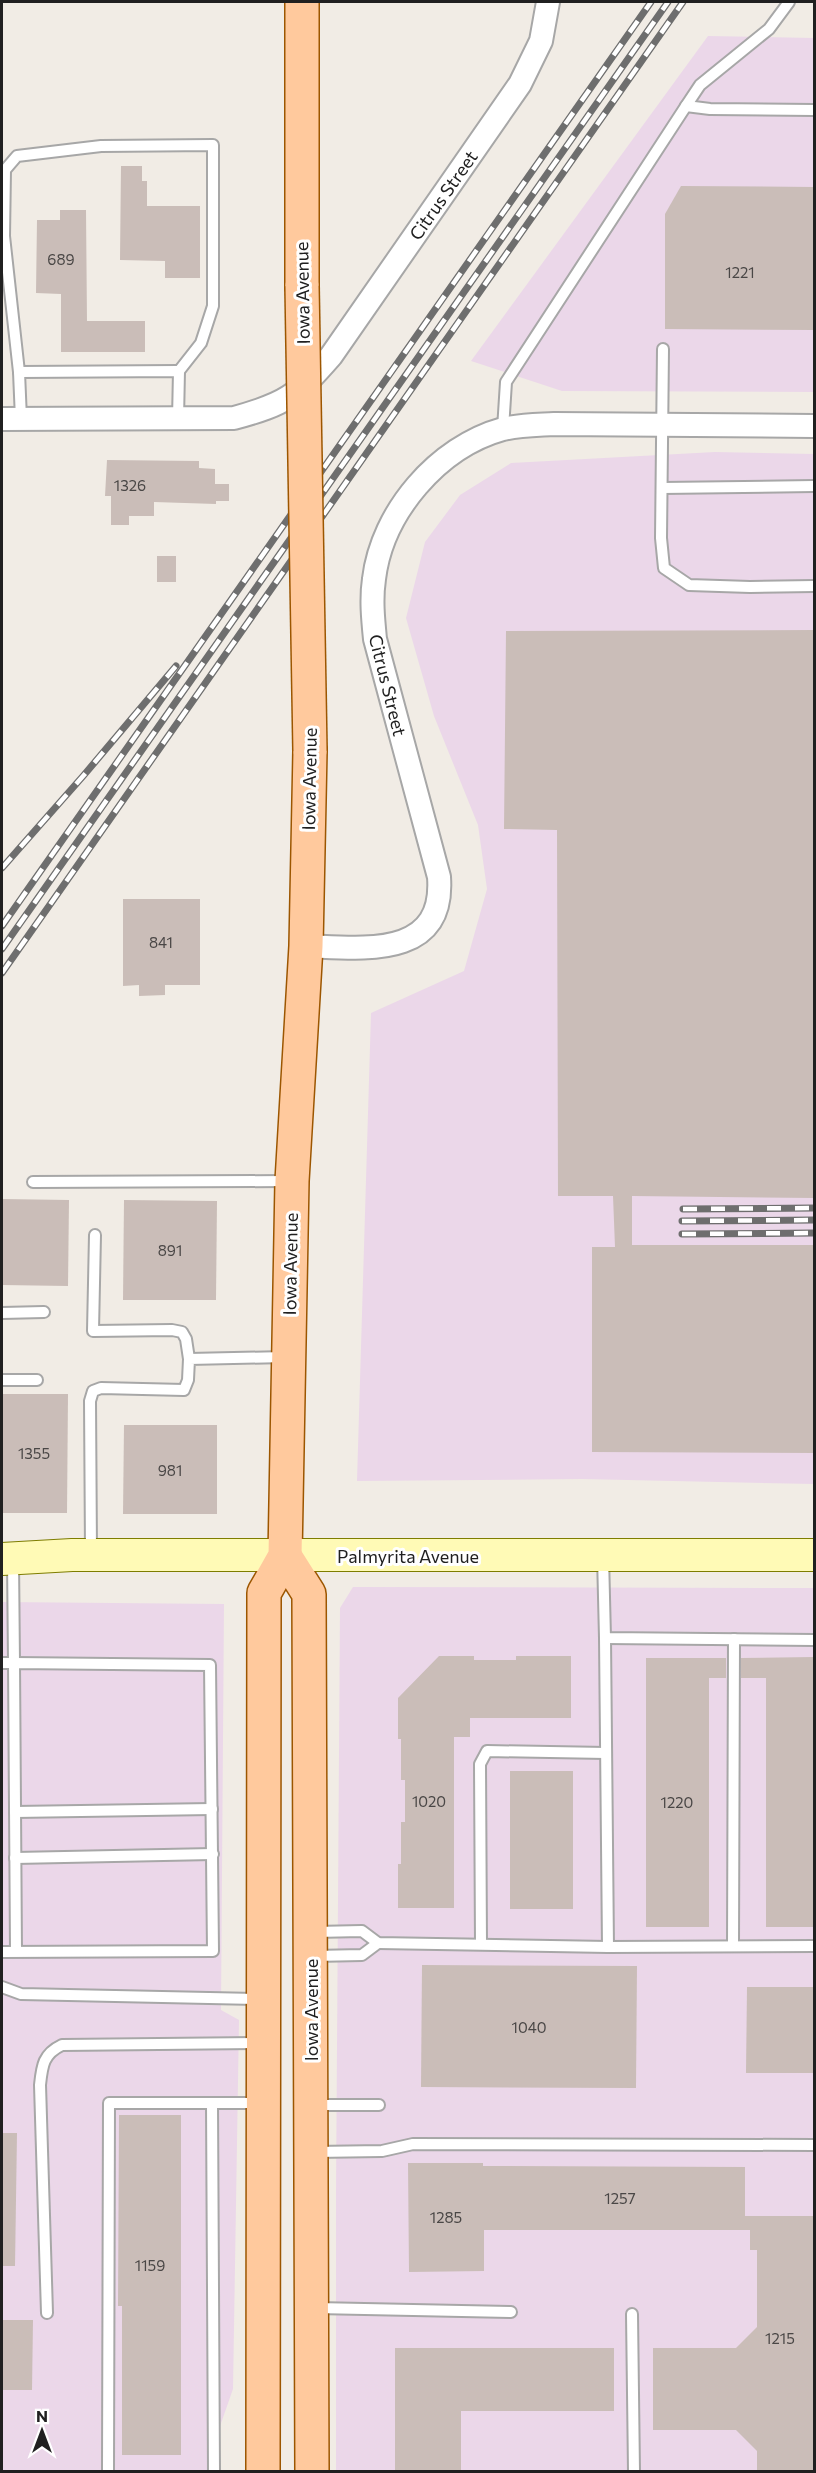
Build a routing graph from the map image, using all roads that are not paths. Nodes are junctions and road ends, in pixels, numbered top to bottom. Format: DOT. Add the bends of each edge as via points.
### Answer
graph roads {
  1 [pos="302,2"];
  2 [pos="548,2"];
  3 [pos="789,2"];
  4 [pos="686,106"];
  5 [pos="814,110"];
  6 [pos="663,350"];
  7 [pos="179,371"];
  8 [pos="20,372"];
  9 [pos="11,420"];
  10 [pos="178,420"];
  11 [pos="663,425"];
  12 [pos="814,426"];
  13 [pos="503,429"];
  14 [pos="814,486"];
  15 [pos="662,488"];
  16 [pos="814,586"];
  17 [pos="306,946"];
  18 [pos="292,1181"];
  19 [pos="33,1182"];
  20 [pos="95,1235"];
  21 [pos="44,1312"];
  22 [pos="2,1313"];
  23 [pos="289,1357"];
  24 [pos="189,1359"];
  25 [pos="2,1380"];
  26 [pos="37,1380"];
  27 [pos="814,1555"];
  28 [pos="92,1556"];
  29 [pos="285,1556"];
  30 [pos="603,1556"];
  31 [pos="7,1559"];
  32 [pos="605,1638"];
  33 [pos="734,1639"];
  34 [pos="814,1640"];
  35 [pos="2,1663"];
  36 [pos="14,1663"];
  37 [pos="606,1753"];
  38 [pos="212,1809"];
  39 [pos="15,1812"];
  40 [pos="213,1854"];
  41 [pos="15,1858"];
  42 [pos="378,1943"];
  43 [pos="311,1944"];
  44 [pos="481,1944"];
  45 [pos="733,1946"];
  46 [pos="814,1946"];
  47 [pos="608,1947"];
  48 [pos="16,1951"];
  49 [pos="2,1952"];
  50 [pos="2,1987"];
  51 [pos="263,1999"];
  52 [pos="263,2043"];
  53 [pos="212,2103"];
  54 [pos="263,2103"];
  55 [pos="311,2105"];
  56 [pos="379,2105"];
  57 [pos="814,2145"];
  58 [pos="312,2152"];
  59 [pos="312,2308"];
  60 [pos="511,2312"];
  61 [pos="47,2313"];
  62 [pos="632,2314"];
  63 [pos="108,2472"];
  64 [pos="214,2472"];
  65 [pos="263,2472"];
  66 [pos="312,2472"];
  67 [pos="634,2472"];
  1 -- 17 [label="main road, Iowa Avenue, bridge" via="302,286 310,751"];
  2 -- 10 [label="street, Citrus Street" via="541,41 520,84 331,356 287,400 265,410 234,418"];
  3 -- 4 [label="lane" via="769,29 700,85"];
  4 -- 5 [label="lane"];
  4 -- 13 [label="lane" via="506,382"];
  6 -- 11 [label="lane"];
  7 -- 8 [label="lane"];
  7 -- 8 [label="lane" via="201,344 213,306 213,145 101,147 17,156 5,170 4,236"];
  7 -- 10 [label="lane"];
  8 -- 9 [label="lane"];
  9 -- 10 [label="street, Citrus Street"];
  11 -- 12 [label="street, Citrus Street"];
  11 -- 13 [label="street, Citrus Street" via="554,424"];
  11 -- 15 [label="lane"];
  13 -- 17 [label="street, Citrus Street" via="453,454 430,471 388,530 374,577 375,639 439,877 434,916 417,934 389,947"];
  14 -- 15 [label="lane"];
  15 -- 16 [label="lane" via="664,568 689,585"];
  17 -- 18 [label="main road, Iowa Avenue"];
  18 -- 19 [label="lane"];
  18 -- 23 [label="main road, Iowa Avenue"];
  20 -- 24 [label="lane" via="93,1331 182,1332"];
  21 -- 22 [label="lane"];
  23 -- 24 [label="lane"];
  23 -- 29 [label="main road, Iowa Avenue"];
  24 -- 28 [label="lane" via="184,1390 93,1391"];
  25 -- 26 [label="lane"];
  27 -- 30 [label="street, Palmyrita Avenue"];
  28 -- 29 [label="street, Palmyrita Avenue"];
  28 -- 31 [label="street, Palmyrita Avenue"];
  29 -- 30 [label="street, Palmyrita Avenue"];
  29 -- 43 [label="main road, Iowa Avenue" via="309,1594"];
  29 -- 51 [label="main road, Iowa Avenue" via="264,1593"];
  30 -- 32 [label="lane"];
  31 -- 36 [label="lane"];
  32 -- 33 [label="lane"];
  32 -- 37 [label="lane"];
  33 -- 34 [label="lane"];
  33 -- 45 [label="lane"];
  35 -- 36 [label="lane"];
  36 -- 38 [label="lane" via="210,1665"];
  36 -- 39 [label="lane"];
  37 -- 44 [label="lane" via="487,1751 480,1764"];
  37 -- 47 [label="lane"];
  38 -- 39 [label="lane"];
  38 -- 40 [label="lane"];
  39 -- 41 [label="lane"];
  40 -- 41 [label="lane"];
  40 -- 48 [label="lane" via="213,1951"];
  41 -- 48 [label="lane"];
  42 -- 43 [label="lane" via="362,1955"];
  42 -- 43 [label="lane" via="362,1931"];
  42 -- 44 [label="lane"];
  43 -- 55 [label="main road, Iowa Avenue"];
  44 -- 47 [label="lane"];
  45 -- 46 [label="lane"];
  45 -- 47 [label="lane"];
  48 -- 49 [label="lane"];
  50 -- 51 [label="lane" via="21,1994"];
  51 -- 52 [label="main road, Iowa Avenue"];
  52 -- 54 [label="main road, Iowa Avenue"];
  52 -- 61 [label="lane" via="62,2045 46,2056 40,2085"];
  53 -- 54 [label="lane"];
  53 -- 63 [label="lane" via="109,2103"];
  53 -- 64 [label="lane"];
  54 -- 65 [label="main road, Iowa Avenue"];
  55 -- 56 [label="lane"];
  55 -- 58 [label="main road, Iowa Avenue"];
  57 -- 58 [label="lane" via="413,2144 382,2151"];
  58 -- 59 [label="main road, Iowa Avenue"];
  59 -- 60 [label="lane"];
  59 -- 66 [label="main road, Iowa Avenue"];
  62 -- 67 [label="lane"];
}
